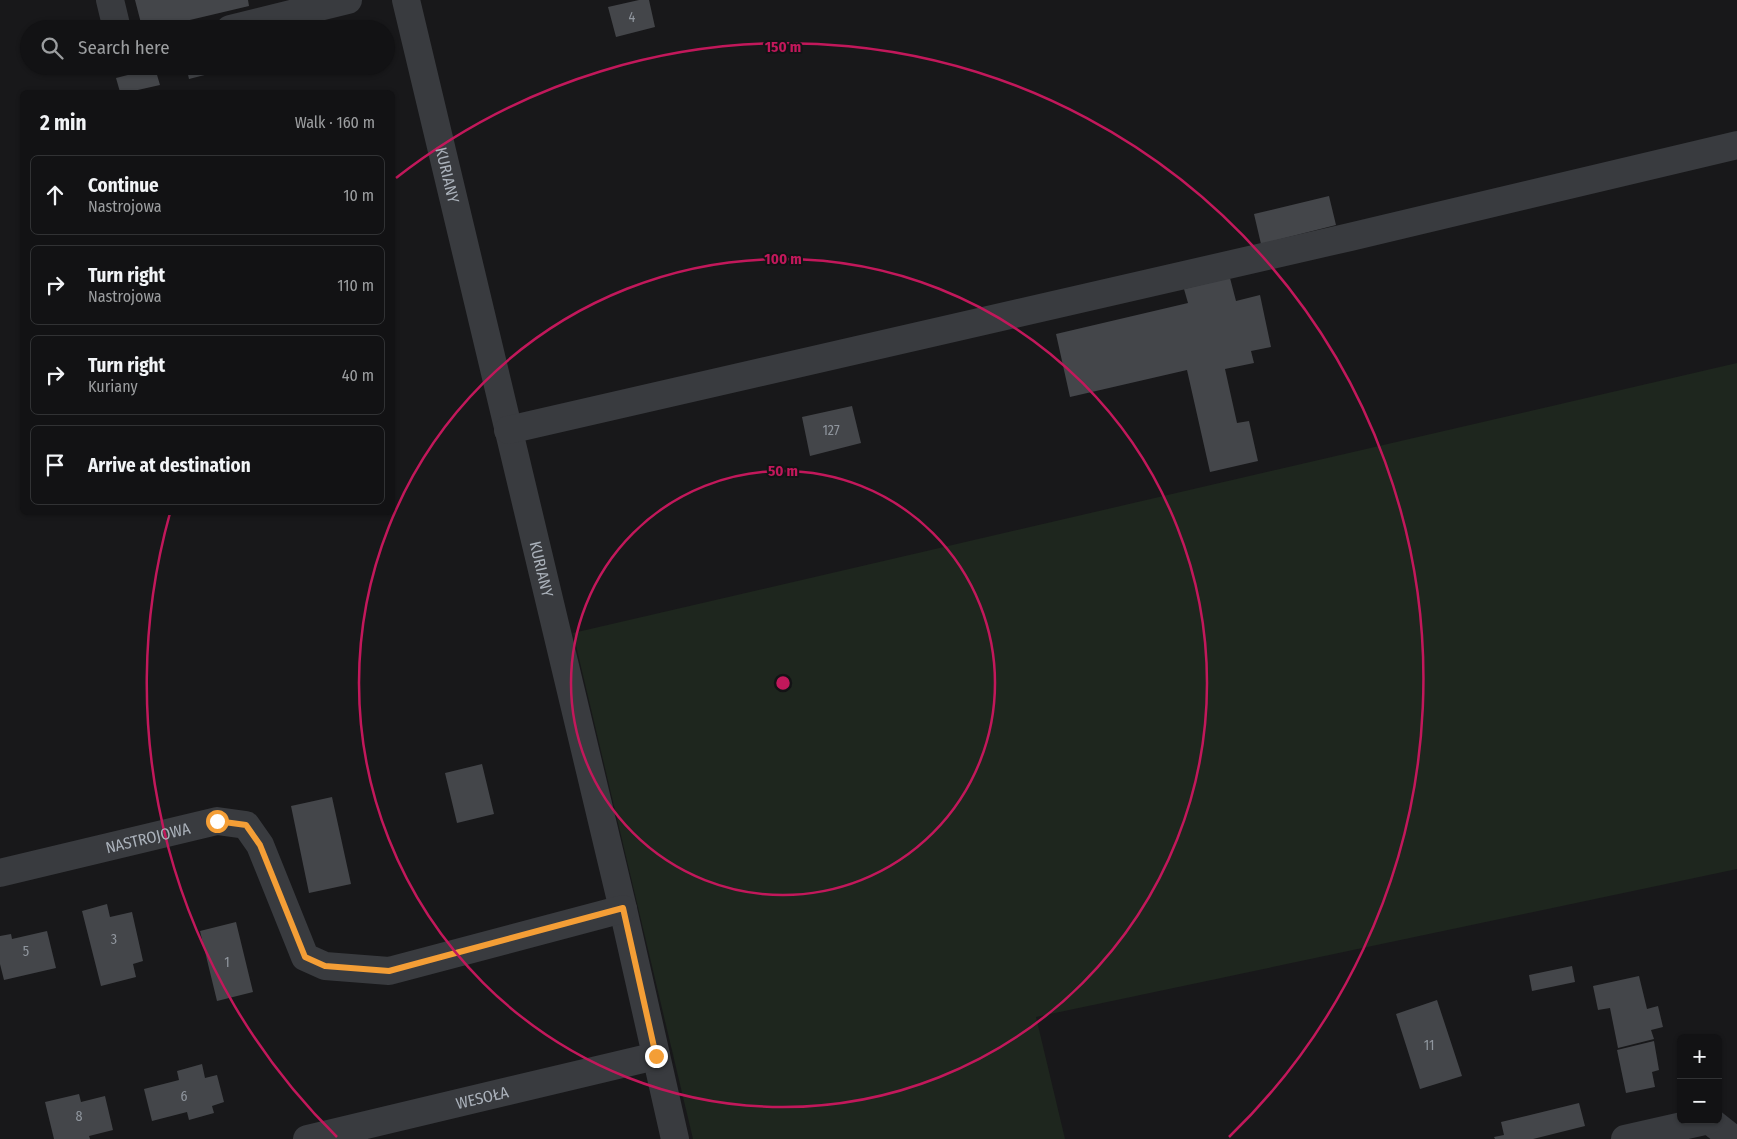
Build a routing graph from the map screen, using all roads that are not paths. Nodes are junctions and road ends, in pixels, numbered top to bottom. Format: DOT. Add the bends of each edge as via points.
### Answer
graph roads {
  1 [pos="110,0"];
  2 [pos="348,0"];
  3 [pos="406,0"];
  4 [pos="290,7"];
  5 [pos="115,20"];
  6 [pos="255,20"];
  7 [pos="1737,146"];
  8 [pos="508,430"];
  9 [pos="0,873"];
  10 [pos="623,908"];
  11 [pos="656,1056"];
  12 [pos="1737,1114"];
  13 [pos="1722,1117"];
  14 [pos="1691,1124"];
  15 [pos="1714,1124"];
  16 [pos="307,1139"];
  17 [pos="676,1139"];
  18 [pos="1625,1139"];
  19 [pos="1733,1139"];
  1 -- 5 [label="street"];
  2 -- 4 [label="street"];
  3 -- 8 [label="street, KURIANY"];
  4 -- 6 [label="street"];
  7 -- 8 [label="street"];
  8 -- 10 [label="street, KURIANY"];
  9 -- 10 [label="street, NASTROJOWA" via="217,821 246,825 260,845 305,957 325,966 389,971"];
  10 -- 11 [label="street, KURIANY"];
  11 -- 16 [label="street, WESOŁA"];
  11 -- 17 [label="street, KURIANY"];
  12 -- 13 [label="street"];
  14 -- 18 [label="street"];
  15 -- 19 [label="street"];
}
